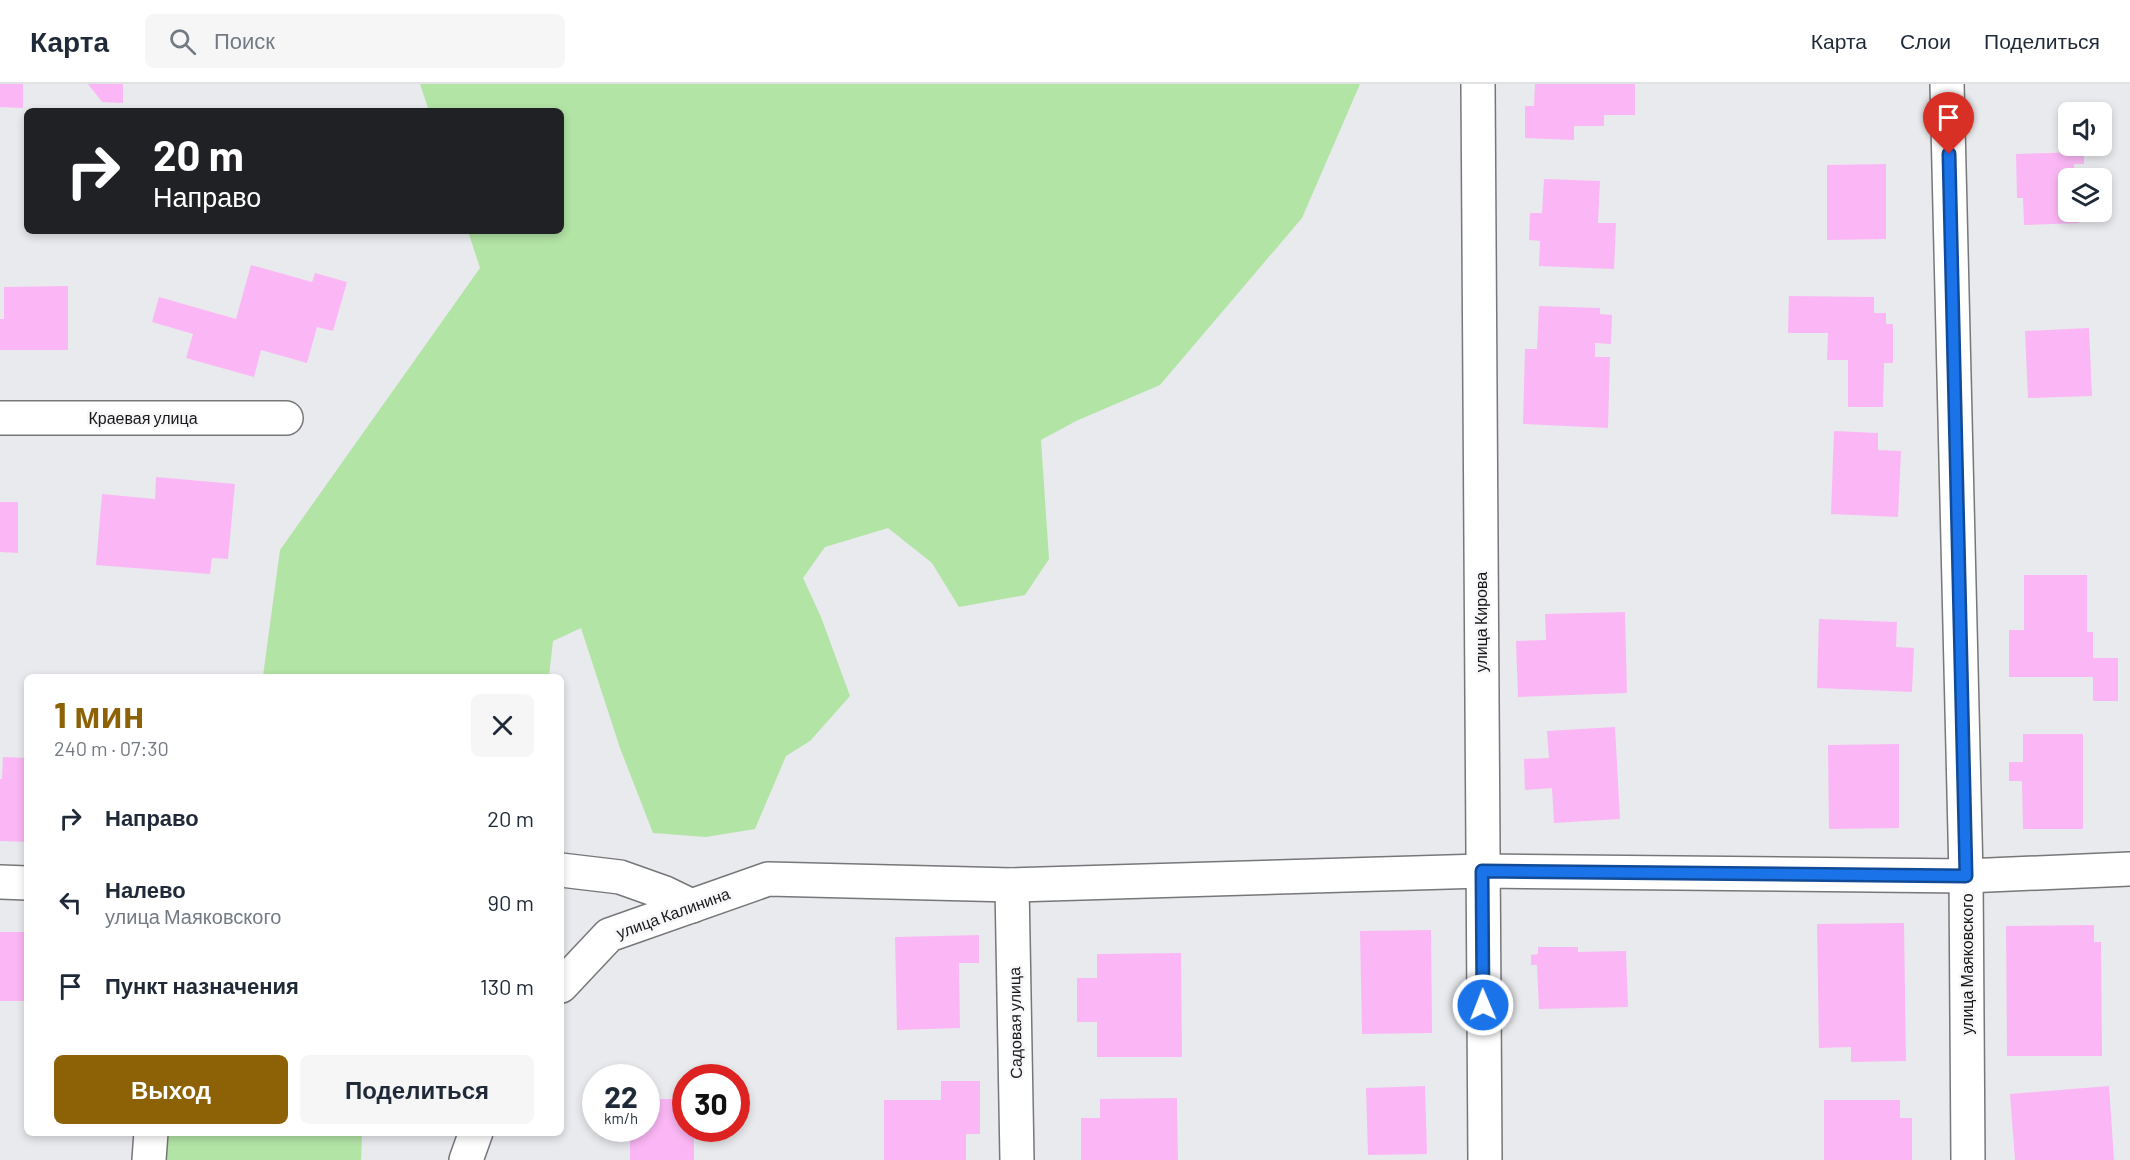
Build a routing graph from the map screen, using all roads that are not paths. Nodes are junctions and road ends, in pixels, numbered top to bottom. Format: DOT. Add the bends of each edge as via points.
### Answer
graph roads {
  1 [pos="1478,84"];
  2 [pos="1947,84"];
  3 [pos="286,417"];
  4 [pos="0,418"];
  5 [pos="2130,869"];
  6 [pos="564,870"];
  7 [pos="1482,871"];
  8 [pos="1966,876"];
  9 [pos="0,882"];
  10 [pos="24,883"];
  11 [pos="1012,885"];
  12 [pos="692,906"];
  13 [pos="564,983"];
  14 [pos="151,1136"];
  15 [pos="475,1136"];
  16 [pos="149,1160"];
  17 [pos="466,1160"];
  18 [pos="1017,1160"];
  19 [pos="1485,1160"];
  20 [pos="1968,1160"];
  1 -- 7 [label="street, улица Кирова"];
  2 -- 8 [label="street, улица Маяковского"];
  3 -- 4 [label="street, Краевая улица"];
  5 -- 8 [label="street"];
  6 -- 12 [label="street" via="620,877"];
  7 -- 8 [label="street"];
  7 -- 11 [label="street"];
  7 -- 19 [label="street, улица Кирова"];
  8 -- 20 [label="street, улица Маяковского"];
  9 -- 10 [label="street"];
  11 -- 12 [label="street, улица Калинина" via="768,879"];
  11 -- 18 [label="street, Садовая улица"];
  12 -- 13 [label="street, улица Калинина" via="609,936"];
  14 -- 16 [label="street"];
  15 -- 17 [label="street"];
}
